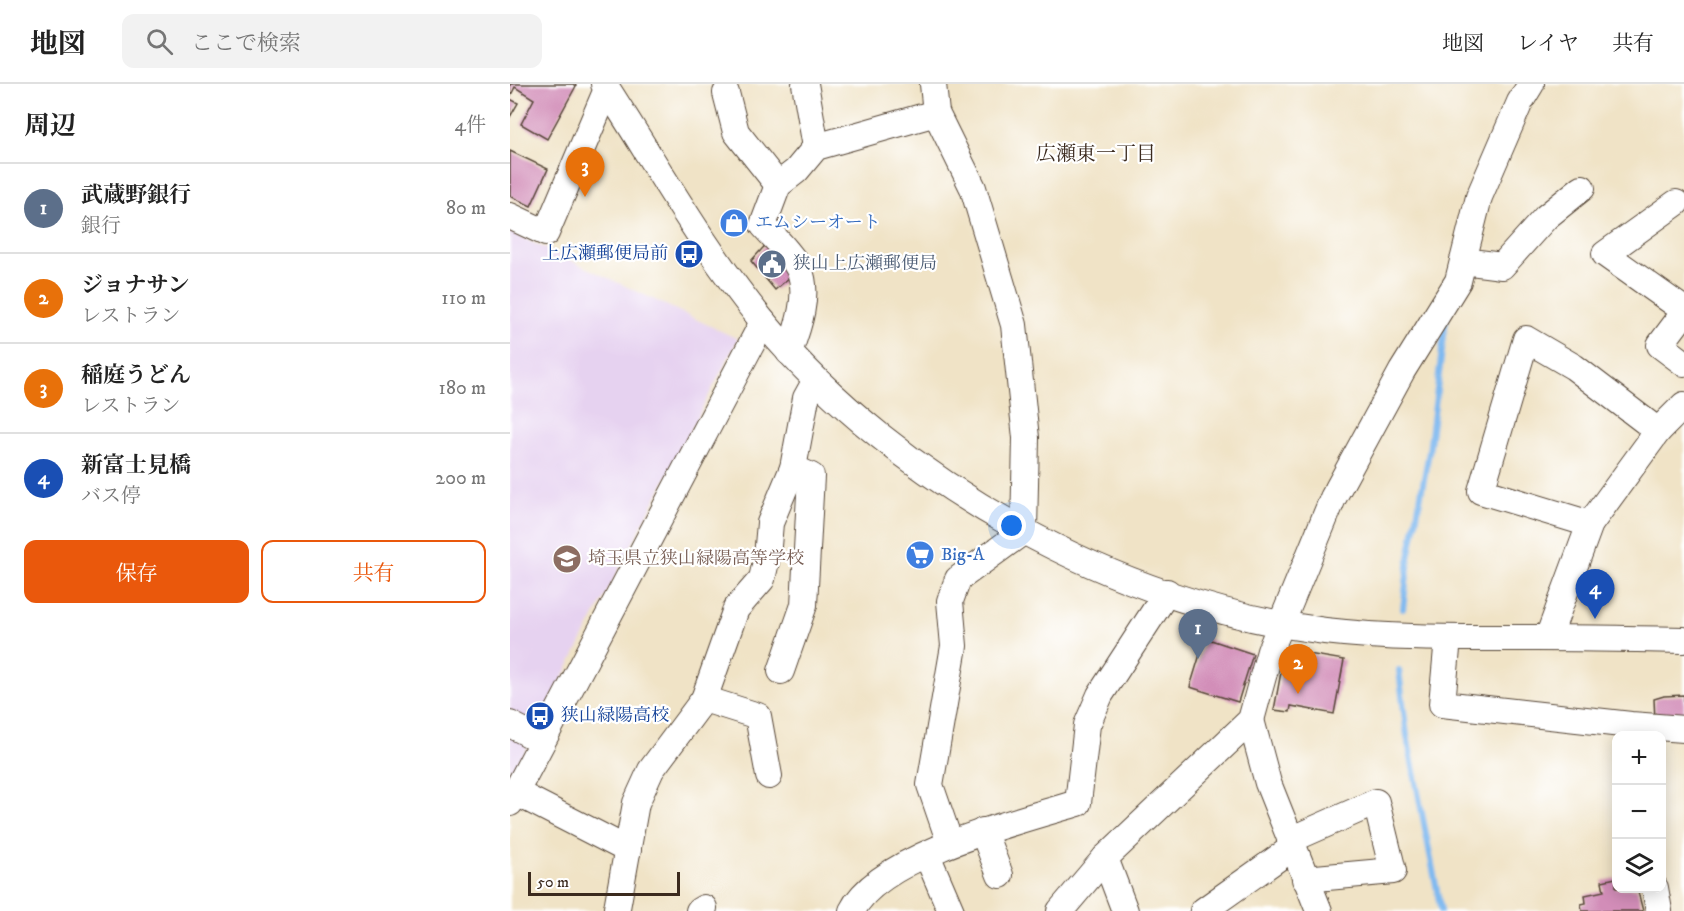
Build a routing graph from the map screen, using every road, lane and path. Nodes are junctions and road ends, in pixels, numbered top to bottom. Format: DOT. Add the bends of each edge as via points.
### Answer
graph roads {
  1 [pos="805,84"];
  2 [pos="933,84"];
  3 [pos="1531,84"];
  4 [pos="605,86"];
  5 [pos="726,93"];
  6 [pos="936,113"];
  7 [pos="816,147"];
  8 [pos="778,185"];
  9 [pos="1582,188"];
  10 [pos="1676,202"];
  11 [pos="510,216"];
  12 [pos="1463,261"];
  13 [pos="1684,311"];
  14 [pos="763,322"];
  15 [pos="789,352"];
  16 [pos="1684,363"];
  17 [pos="816,380"];
  18 [pos="1684,405"];
  19 [pos="1658,431"];
  20 [pos="793,468"];
  21 [pos="1590,524"];
  22 [pos="1024,531"];
  23 [pos="1167,592"];
  24 [pos="1282,623"];
  25 [pos="1448,638"];
  26 [pos="1548,638"];
  27 [pos="1684,640"];
  28 [pos="781,671"];
  29 [pos="704,699"];
  30 [pos="1251,720"];
  31 [pos="510,724"];
  32 [pos="1684,729"];
  33 [pos="1631,730"];
  34 [pos="542,741"];
  35 [pos="769,776"];
  36 [pos="513,798"];
  37 [pos="983,831"];
  38 [pos="950,843"];
  39 [pos="1291,844"];
  40 [pos="628,850"];
  41 [pos="927,855"];
  42 [pos="1105,858"];
  43 [pos="1000,875"];
  44 [pos="1305,879"];
  45 [pos="1656,893"];
  46 [pos="618,910"];
  47 [pos="852,911"];
  48 [pos="951,911"];
  49 [pos="1060,911"];
  50 [pos="1125,911"];
  51 [pos="1203,911"];
  52 [pos="1318,911"];
  53 [pos="1659,911"];
  1 -- 7 [label="street"];
  2 -- 6 [label="street"];
  3 -- 12 [label="street" via="1479,197"];
  4 -- 11 [label="street" via="546,232"];
  4 -- 14 [label="street" via="722,267"];
  5 -- 8 [label="street" via="736,132"];
  6 -- 7 [label="street"];
  6 -- 22 [label="street" via="974,188 1014,325 1026,438"];
  7 -- 8 [label="street"];
  8 -- 15 [label="street" via="764,225 798,269 803,284 799,324"];
  9 -- 12 [label="street" via="1546,217 1502,266"];
  10 -- 13 [label="street" via="1605,254"];
  12 -- 24 [label="street" via="1458,281 1402,370 1333,498"];
  13 -- 16 [label="street" via="1659,345"];
  14 -- 15 [label="street"];
  14 -- 34 [label="street"];
  15 -- 17 [label="street"];
  17 -- 20 [label="street" via="806,398"];
  17 -- 22 [label="street" via="902,454"];
  18 -- 19 [label="street"];
  19 -- 21 [label="street"];
  19 -- 21 [label="street" via="1574,367 1526,339 1481,491"];
  20 -- 28 [label="street" via="811,476 804,605"];
  20 -- 29 [label="street" via="770,523 762,579 736,609"];
  21 -- 26 [label="street"];
  22 -- 23 [label="street" via="1091,564"];
  22 -- 38 [label="street" via="958,579 950,601 954,646 930,785"];
  23 -- 24 [label="street"];
  23 -- 37 [label="street" via="1100,695 1087,725 1078,803"];
  24 -- 25 [label="street" via="1360,634"];
  24 -- 30 [label="street"];
  25 -- 26 [label="street"];
  25 -- 33 [label="street" via="1443,704"];
  26 -- 27 [label="street"];
  29 -- 35 [label="street" via="758,716"];
  29 -- 40 [label="street" via="651,770 636,803"];
  30 -- 39 [label="street" via="1268,783"];
  30 -- 42 [label="street"];
  31 -- 34 [label="street"];
  32 -- 33 [label="street"];
  34 -- 36 [label="street"];
  36 -- 40 [label="street"];
  37 -- 38 [label="street"];
  37 -- 43 [label="street"];
  38 -- 41 [label="street"];
  39 -- 44 [label="street"];
  39 -- 44 [label="street" via="1376,802 1393,871"];
  39 -- 51 [label="street"];
  40 -- 46 [label="street"];
  41 -- 47 [label="street" via="871,886"];
  41 -- 48 [label="street"];
  42 -- 49 [label="street"];
  42 -- 50 [label="street"];
  44 -- 52 [label="street"];
  45 -- 53 [label="street"];
}
